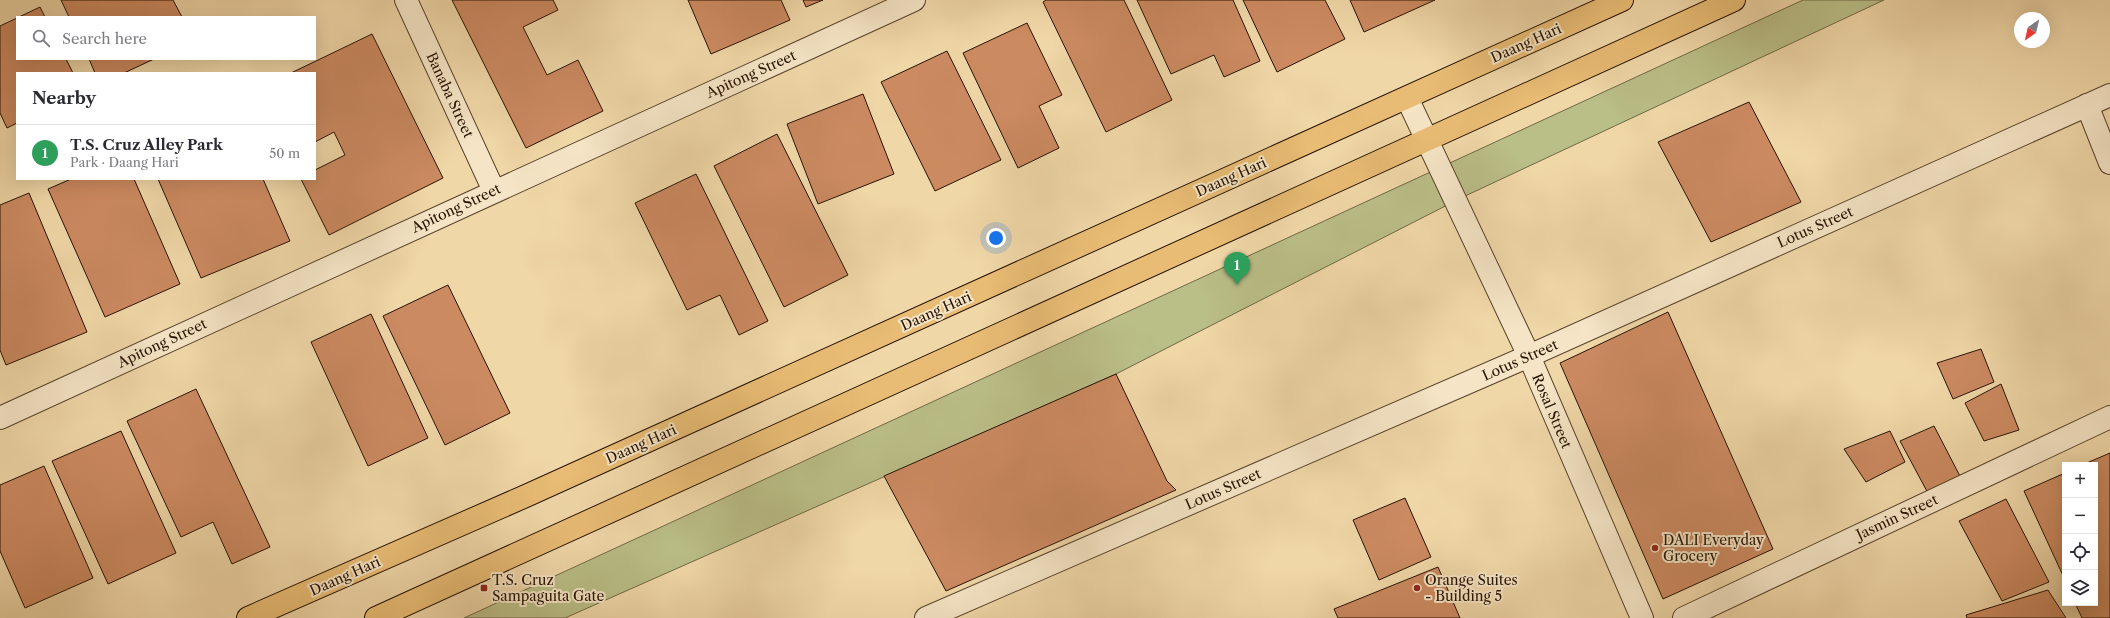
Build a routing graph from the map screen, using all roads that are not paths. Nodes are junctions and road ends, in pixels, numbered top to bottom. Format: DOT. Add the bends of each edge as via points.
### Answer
graph roads {
  1 [pos="406,0"];
  2 [pos="914,0"];
  3 [pos="1622,0"];
  4 [pos="1734,0"];
  5 [pos="2110,95"];
  6 [pos="1407,98"];
  7 [pos="2087,105"];
  8 [pos="1427,139"];
  9 [pos="2110,163"];
  10 [pos="494,191"];
  11 [pos="1529,356"];
  12 [pos="2110,417"];
  13 [pos="0,418"];
  14 [pos="248,618"];
  15 [pos="376,618"];
  16 [pos="926,618"];
  17 [pos="1642,618"];
  18 [pos="1684,618"];
  1 -- 10 [label="street, Banaba Street"];
  2 -- 10 [label="street, Apitong Street"];
  3 -- 6 [label="main road, Daang Hari"];
  4 -- 8 [label="main road"];
  5 -- 7 [label="street, Lotus Street"];
  6 -- 8 [label="street, Rosal Street"];
  6 -- 14 [label="main road, Daang Hari" via="528,495"];
  7 -- 9 [label="street"];
  7 -- 11 [label="street, Lotus Street"];
  8 -- 11 [label="street, Rosal Street"];
  8 -- 15 [label="main road"];
  10 -- 13 [label="street, Apitong Street"];
  11 -- 16 [label="street, Lotus Street"];
  11 -- 17 [label="street, Rosal Street"];
  12 -- 18 [label="street, Jasmin Street"];
}
